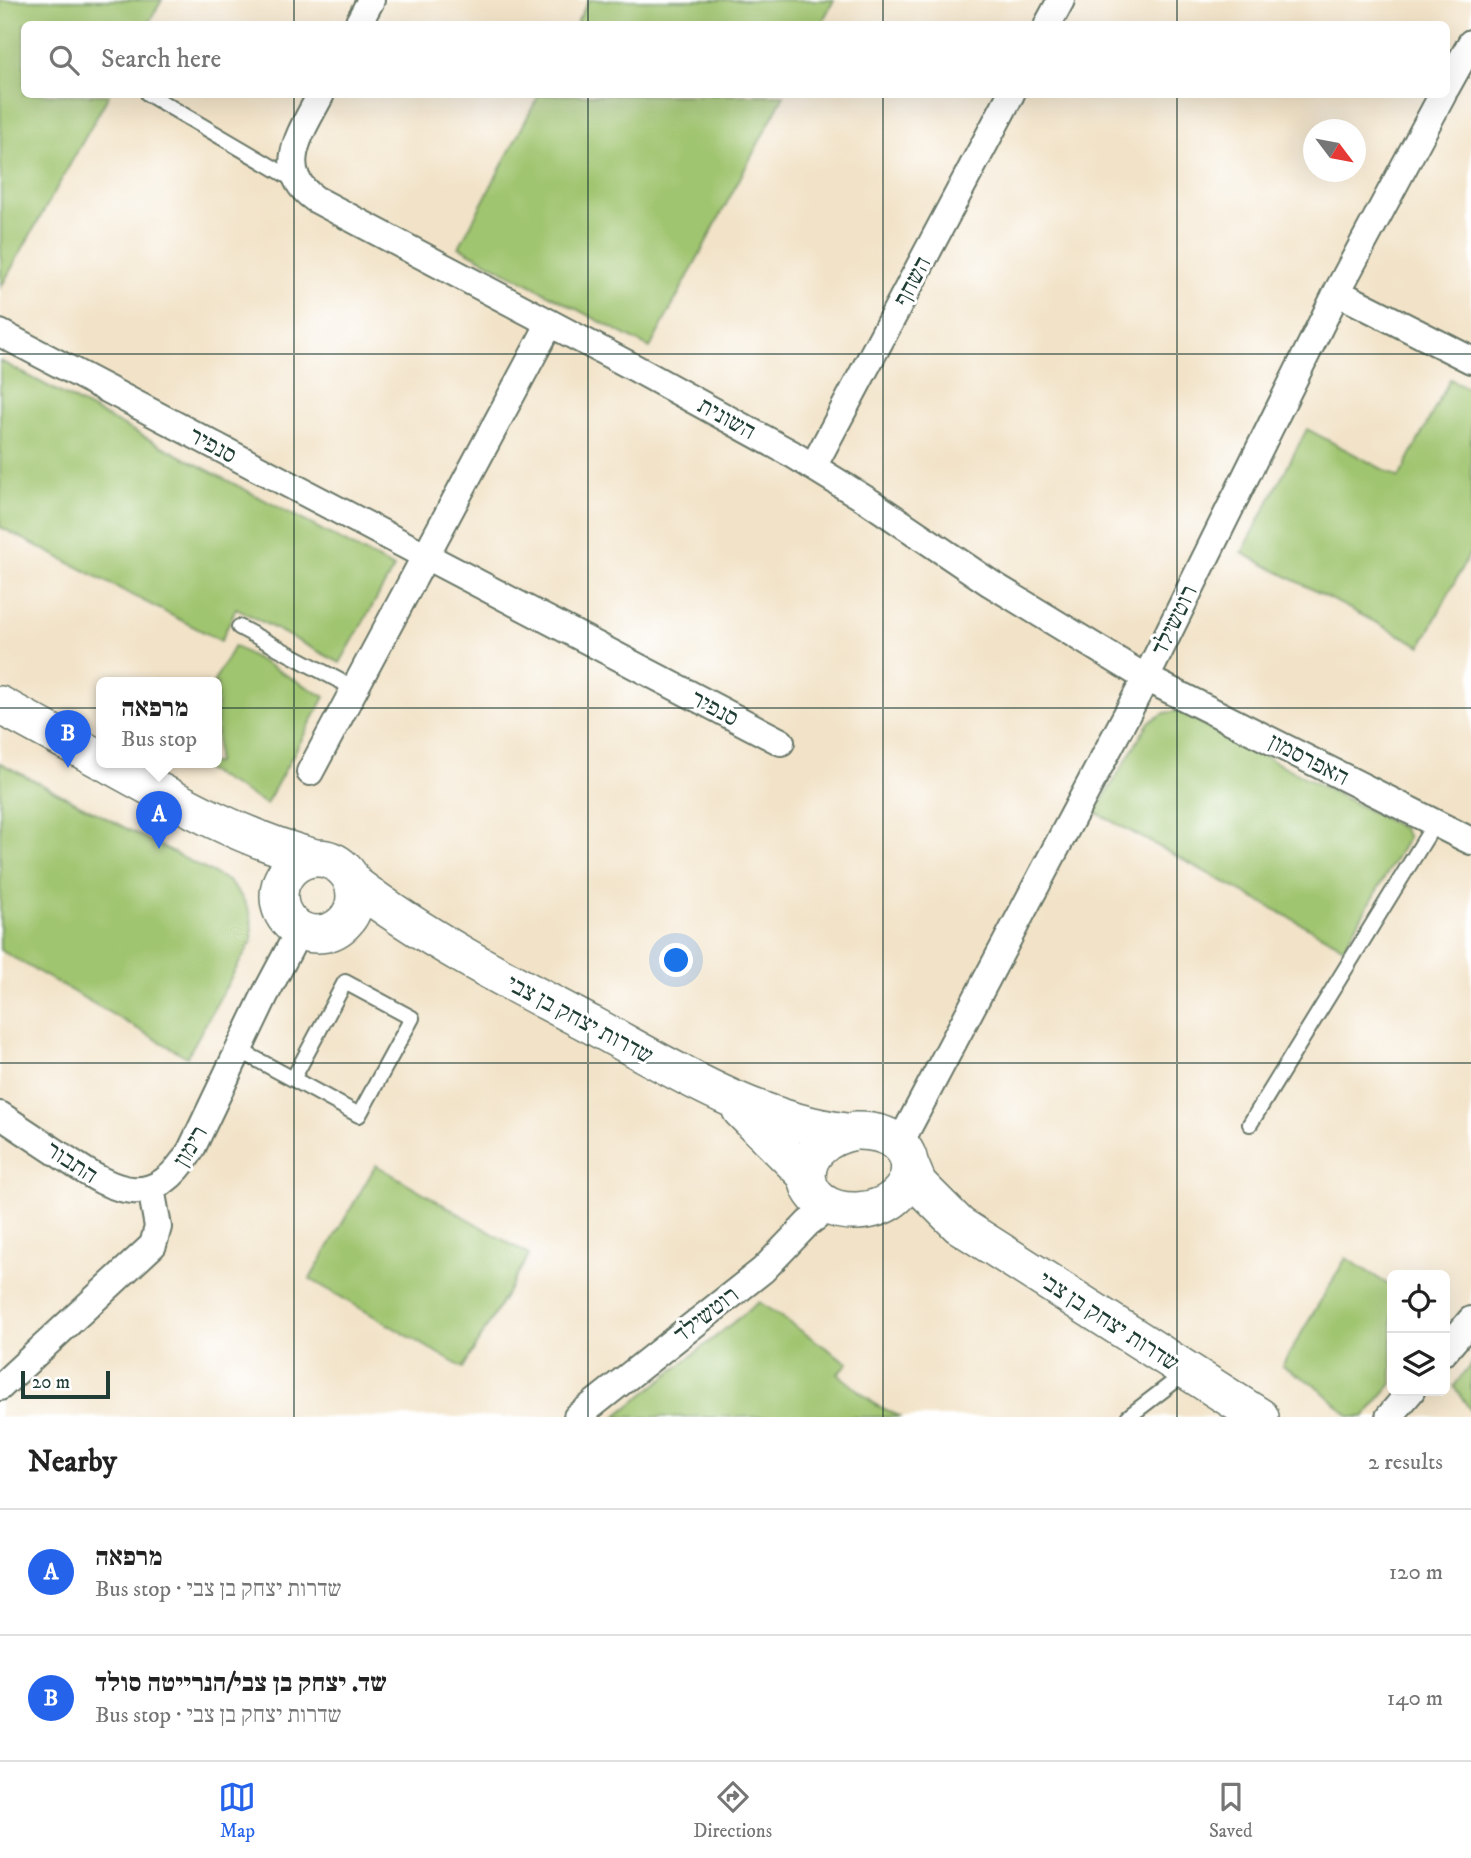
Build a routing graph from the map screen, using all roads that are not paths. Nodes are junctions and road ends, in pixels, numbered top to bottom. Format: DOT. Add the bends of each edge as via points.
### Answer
graph roads {
  1 [pos="371,0"];
  2 [pos="1061,0"];
  3 [pos="360,21"];
  4 [pos="1050,21"];
  5 [pos="1471,43"];
  6 [pos="1450,82"];
  7 [pos="155,98"];
  8 [pos="319,98"];
  9 [pos="1009,98"];
  10 [pos="1441,98"];
  11 [pos="297,182"];
  12 [pos="1337,292"];
  13 [pos="550,323"];
  14 [pos="0,333"];
  15 [pos="1471,360"];
  16 [pos="813,467"];
  17 [pos="425,556"];
  18 [pos="239,627"];
  19 [pos="1146,678"];
  20 [pos="355,689"];
  21 [pos="0,705"];
  22 [pos="781,742"];
  23 [pos="96,757"];
  24 [pos="116,768"];
  25 [pos="310,772"];
  26 [pos="211,820"];
  27 [pos="1435,823"];
  28 [pos="1471,842"];
  29 [pos="315,858"];
  30 [pos="354,884"];
  31 [pos="304,922"];
  32 [pos="438,943"];
  33 [pos="239,1050"];
  34 [pos="293,1079"];
  35 [pos="721,1094"];
  36 [pos="0,1115"];
  37 [pos="1250,1124"];
  38 [pos="846,1132"];
  39 [pos="905,1154"];
  40 [pos="807,1176"];
  41 [pos="151,1188"];
  42 [pos="831,1206"];
  43 [pos="879,1207"];
  44 [pos="959,1225"];
  45 [pos="1471,1320"];
  46 [pos="1450,1345"];
  47 [pos="1188,1371"];
  48 [pos="0,1387"];
  49 [pos="1407,1396"];
  50 [pos="577,1417"];
  51 [pos="1128,1417"];
  52 [pos="1260,1417"];
  53 [pos="1388,1417"];
  1 -- 3 [label="street"];
  2 -- 4 [label="street"];
  5 -- 6 [label="street"];
  7 -- 11 [label="lane"];
  8 -- 11 [label="street" via="294,152 292,168"];
  9 -- 16 [label="street, השחף"];
  10 -- 12 [label="street, רוטשילד"];
  11 -- 13 [label="street, השונית" via="324,205"];
  12 -- 15 [label="street"];
  12 -- 19 [label="street, רוטשילד"];
  13 -- 16 [label="street, השונית"];
  13 -- 17 [label="street"];
  14 -- 17 [label="street, סנפיר"];
  16 -- 19 [label="street, השונית"];
  17 -- 20 [label="street"];
  17 -- 22 [label="street, סנפיר"];
  18 -- 20 [label="lane"];
  19 -- 27 [label="street, האפרסמון"];
  19 -- 39 [label="street, רוטשילד"];
  20 -- 25 [label="street"];
  21 -- 23 [label="street"];
  24 -- 26 [label="street"];
  26 -- 29 [label="street"];
  26 -- 31 [label="street"];
  27 -- 28 [label="street, האפרסמון"];
  27 -- 37 [label="lane"];
  29 -- 30 [label="street, שדרות יצחק בן צבי" via="337,863"];
  29 -- 31 [label="street" via="298,863 285,876 279,893"];
  30 -- 31 [label="street" via="355,899 346,921"];
  30 -- 32 [label="street, שדרות יצחק בן צבי"];
  31 -- 32 [label="street, שדרות יצחק בן צבי" via="378,930"];
  31 -- 33 [label="street, רימון"];
  32 -- 35 [label="street, שדרות יצחק בן צבי"];
  33 -- 34 [label="lane"];
  33 -- 41 [label="street, רימון" via="183,1163"];
  34 -- 34 [label="lane" via="359,1115 411,1018 345,982"];
  35 -- 38 [label="street, שדרות יצחק בן צבי" via="788,1121"];
  35 -- 40 [label="street, שדרות יצחק בן צבי"];
  36 -- 41 [label="street, התבור" via="106,1184 132,1191"];
  38 -- 39 [label="street" via="878,1133"];
  38 -- 40 [label="street" via="814,1152"];
  39 -- 43 [label="street" via="909,1178 892,1200"];
  39 -- 44 [label="street, שדרות יצחק בן צבי" via="918,1184"];
  40 -- 42 [label="street" via="814,1194"];
  41 -- 48 [label="street, רימון" via="158,1227 153,1245"];
  42 -- 43 [label="street" via="854,1211"];
  42 -- 50 [label="street, רוטשילד" via="762,1270"];
  43 -- 44 [label="street, שדרות יצחק בן צבי" via="919,1210"];
  44 -- 47 [label="street, שדרות יצחק בן צבי"];
  45 -- 46 [label="street"];
  47 -- 51 [label="lane"];
  47 -- 52 [label="street, שדרות יצחק בן צבי"];
  49 -- 53 [label="street"];
}
